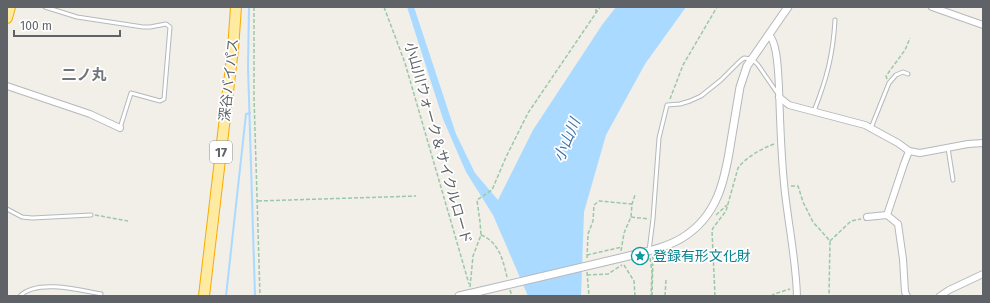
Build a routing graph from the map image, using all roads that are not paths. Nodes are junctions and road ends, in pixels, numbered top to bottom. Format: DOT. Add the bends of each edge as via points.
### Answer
graph roads {
  1 [pos="10,7"];
  2 [pos="45,7"];
  3 [pos="236,7"];
  4 [pos="788,7"];
  5 [pos="932,7"];
  6 [pos="7,18"];
  7 [pos="835,20"];
  8 [pos="983,25"];
  9 [pos="769,34"];
  10 [pos="752,59"];
  11 [pos="908,74"];
  12 [pos="7,86"];
  13 [pos="779,97"];
  14 [pos="814,111"];
  15 [pos="120,128"];
  16 [pos="871,128"];
  17 [pos="983,143"];
  18 [pos="948,147"];
  19 [pos="909,151"];
  20 [pos="953,180"];
  21 [pos="7,209"];
  22 [pos="91,215"];
  23 [pos="887,215"];
  24 [pos="867,217"];
  25 [pos="651,250"];
  26 [pos="983,274"];
  27 [pos="796,293"];
  28 [pos="101,294"];
  29 [pos="20,296"];
  30 [pos="204,296"];
  31 [pos="459,296"];
  32 [pos="907,296"];
  33 [pos="940,296"];
  1 -- 6 [label="highway"];
  2 -- 15 [label="lane" via="77,17 143,27 166,24 170,27 164,99 160,101 131,93"];
  3 -- 30 [label="highway, 深谷バイパス / 17"];
  4 -- 9 [label="street"];
  5 -- 8 [label="street"];
  7 -- 14 [label="lane" via="829,69"];
  9 -- 10 [label="street"];
  9 -- 13 [label="street" via="775,49"];
  10 -- 13 [label="lane"];
  10 -- 25 [label="street" via="740,87 727,170 719,194 705,218 693,230 681,238"];
  10 -- 25 [label="lane" via="744,58 701,96 680,104 667,104 659,138"];
  11 -- 16 [label="lane" via="903,72 896,75 889,83"];
  12 -- 15 [label="street" via="90,114"];
  13 -- 14 [label="street" via="789,105"];
  13 -- 27 [label="street"];
  14 -- 16 [label="street"];
  16 -- 19 [label="street"];
  17 -- 18 [label="street"];
  18 -- 19 [label="street" via="920,153"];
  18 -- 20 [label="lane"];
  19 -- 23 [label="street"];
  21 -- 22 [label="lane" via="22,217 32,218"];
  23 -- 24 [label="street"];
  23 -- 32 [label="street" via="898,224"];
  25 -- 31 [label="street, bridge"];
  26 -- 33 [label="street"];
  28 -- 29 [label="lane" via="46,287 33,289"];
}
